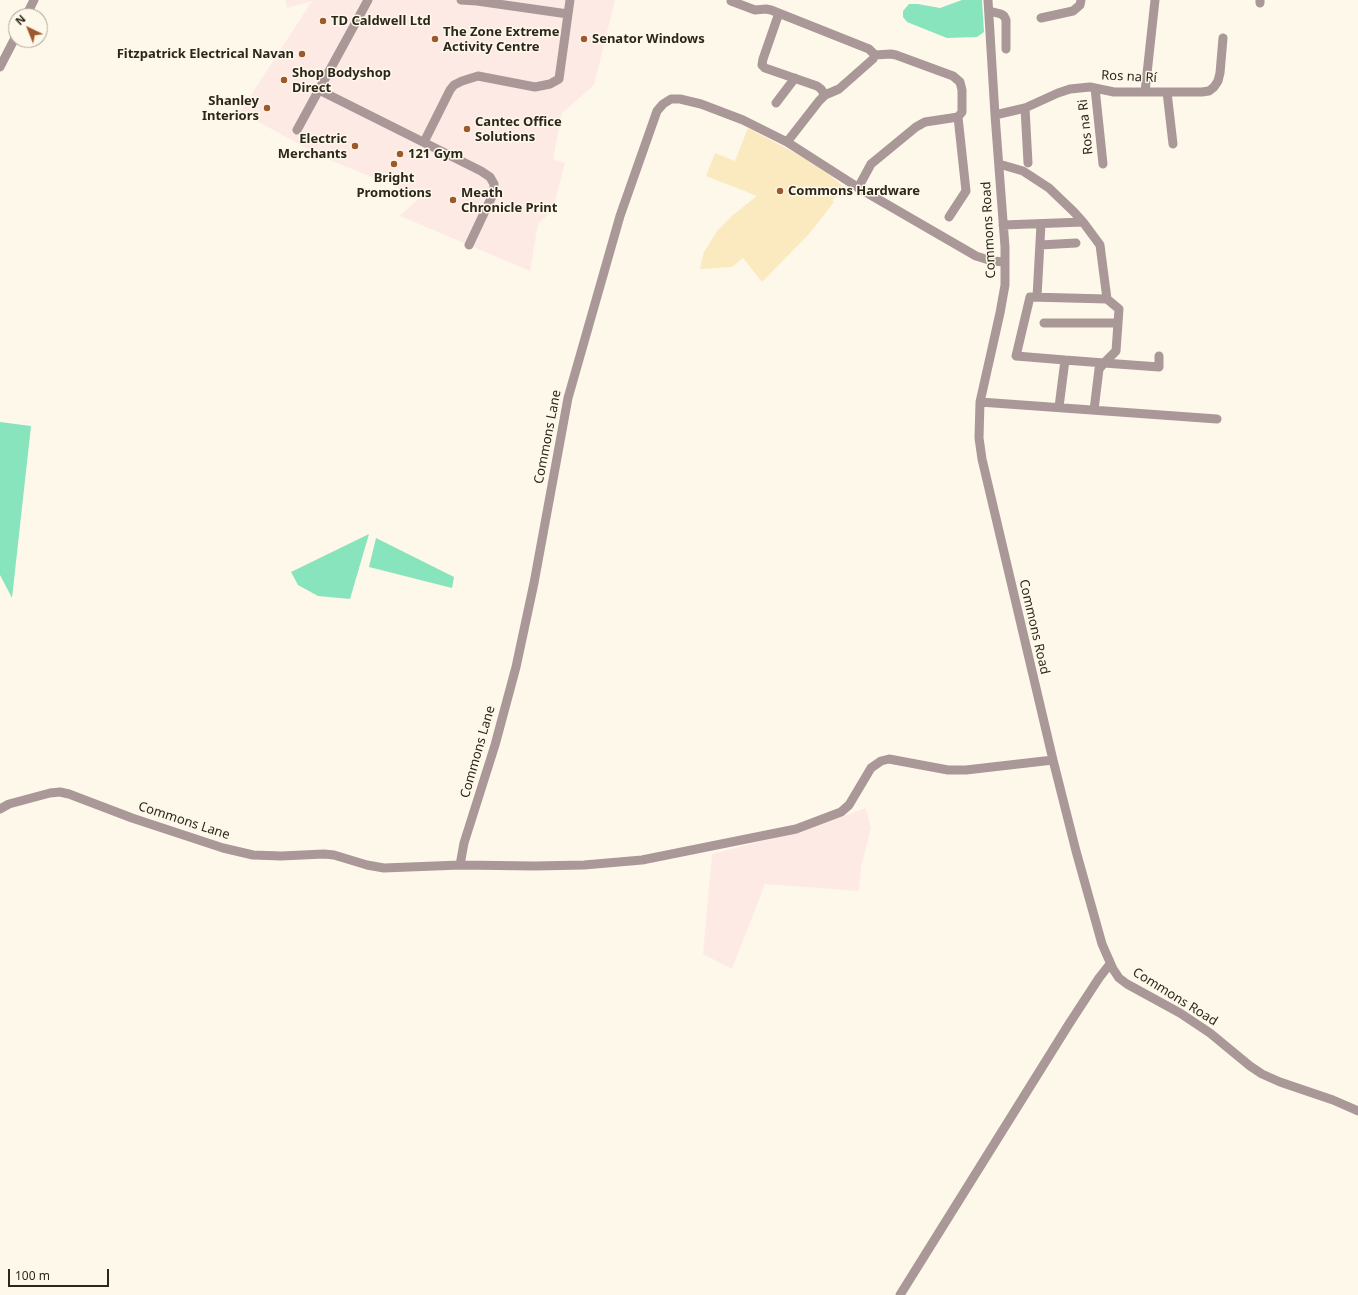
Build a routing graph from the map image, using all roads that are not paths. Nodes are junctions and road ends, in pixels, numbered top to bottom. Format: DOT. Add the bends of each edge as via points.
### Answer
graph roads {
  1 [pos="368,0"];
  2 [pos="461,0"];
  3 [pos="478,0"];
  4 [pos="570,0"];
  5 [pos="731,0"];
  6 [pos="988,0"];
  7 [pos="1081,0"];
  8 [pos="1155,0"];
  9 [pos="989,11"];
  10 [pos="779,13"];
  11 [pos="568,14"];
  12 [pos="1041,18"];
  13 [pos="1223,38"];
  14 [pos="10,48"];
  15 [pos="1006,50"];
  16 [pos="875,56"];
  17 [pos="0,67"];
  18 [pos="795,78"];
  19 [pos="1095,88"];
  20 [pos="319,90"];
  21 [pos="1145,92"];
  22 [pos="1167,92"];
  23 [pos="825,95"];
  24 [pos="776,103"];
  25 [pos="1025,108"];
  26 [pos="995,115"];
  27 [pos="958,117"];
  28 [pos="297,130"];
  29 [pos="424,142"];
  30 [pos="787,142"];
  31 [pos="1173,144"];
  32 [pos="1028,163"];
  33 [pos="999,164"];
  34 [pos="1103,164"];
  35 [pos="858,188"];
  36 [pos="949,217"];
  37 [pos="1083,222"];
  38 [pos="1041,224"];
  39 [pos="1003,225"];
  40 [pos="1076,243"];
  41 [pos="469,245"];
  42 [pos="1040,245"];
  43 [pos="1005,262"];
  44 [pos="1037,297"];
  45 [pos="1107,299"];
  46 [pos="1044,323"];
  47 [pos="1118,323"];
  48 [pos="1158,356"];
  49 [pos="1065,360"];
  50 [pos="1104,363"];
  51 [pos="980,402"];
  52 [pos="1059,407"];
  53 [pos="1094,410"];
  54 [pos="1217,419"];
  55 [pos="1053,760"];
  56 [pos="0,809"];
  57 [pos="460,865"];
  58 [pos="1110,964"];
  59 [pos="1358,1111"];
  60 [pos="900,1295"];
  1 -- 20 [label="street"];
  2 -- 3 [label="street"];
  3 -- 11 [label="street"];
  4 -- 11 [label="street"];
  5 -- 10 [label="street" via="755,10 766,9"];
  6 -- 9 [label="street, Commons Road"];
  7 -- 12 [label="street" via="1080,5 1073,11"];
  8 -- 21 [label="street"];
  9 -- 15 [label="street" via="997,12 1006,20"];
  9 -- 26 [label="street, Commons Road"];
  10 -- 16 [label="street" via="869,49"];
  10 -- 18 [label="street" via="762,65"];
  11 -- 29 [label="street" via="559,79 535,87 478,76 462,81 450,90"];
  13 -- 22 [label="street, Ros na Rí" via="1220,73 1214,87 1202,92"];
  14 -- 17 [label="street"];
  16 -- 23 [label="street" via="839,89"];
  16 -- 27 [label="street" via="896,55 953,76 960,82 962,90 962,112"];
  18 -- 23 [label="street" via="817,86"];
  18 -- 24 [label="street"];
  19 -- 21 [label="street, Ros na Rí" via="1114,92"];
  19 -- 25 [label="street, Ros na Rí" via="1070,89"];
  19 -- 34 [label="street, Ros na Ri"];
  20 -- 28 [label="street"];
  20 -- 29 [label="street"];
  21 -- 22 [label="street, Ros na Rí"];
  22 -- 31 [label="street"];
  23 -- 30 [label="street"];
  25 -- 26 [label="street, Ros na Rí"];
  25 -- 32 [label="street"];
  26 -- 33 [label="street, Commons Road"];
  27 -- 35 [label="street" via="925,122 916,127 871,164"];
  27 -- 36 [label="street" via="966,191"];
  29 -- 41 [label="street" via="481,171 490,177 494,184 494,192"];
  30 -- 35 [label="street, Commons Lane"];
  30 -- 57 [label="street, Commons Lane" via="743,120 701,104 680,99 671,100 657,111 620,216 568,398 516,667"];
  33 -- 37 [label="street" via="1023,171 1049,188"];
  33 -- 39 [label="street, Commons Road"];
  35 -- 43 [label="street, Commons Lane" via="976,256 985,260"];
  37 -- 38 [label="street"];
  37 -- 45 [label="street" via="1100,245"];
  38 -- 39 [label="street"];
  38 -- 42 [label="street"];
  39 -- 43 [label="street, Commons Road"];
  40 -- 42 [label="street"];
  42 -- 44 [label="street"];
  43 -- 51 [label="street, Commons Road" via="1005,285 1000,313"];
  44 -- 45 [label="street"];
  44 -- 49 [label="street" via="1030,297 1016,356"];
  45 -- 47 [label="street" via="1119,310"];
  46 -- 47 [label="street"];
  47 -- 50 [label="street" via="1116,351"];
  48 -- 50 [label="street" via="1159,367"];
  49 -- 50 [label="street"];
  49 -- 52 [label="street"];
  50 -- 53 [label="street" via="1099,369"];
  51 -- 52 [label="street"];
  51 -- 55 [label="street, Commons Road" via="979,438 982,459"];
  52 -- 53 [label="street"];
  53 -- 54 [label="street"];
  55 -- 57 [label="street, Commons Lane" via="948,770 889,759 881,760 871,768 853,800 841,812 796,829 618,863"];
  55 -- 58 [label="street, Commons Road" via="1102,944"];
  56 -- 57 [label="street, Commons Lane" via="9,804 60,792 223,848 253,855 329,854 384,868"];
  58 -- 59 [label="street, Commons Road" via="1127,984 1210,1033 1262,1074"];
  58 -- 60 [label="street" via="1069,1024"];
}
